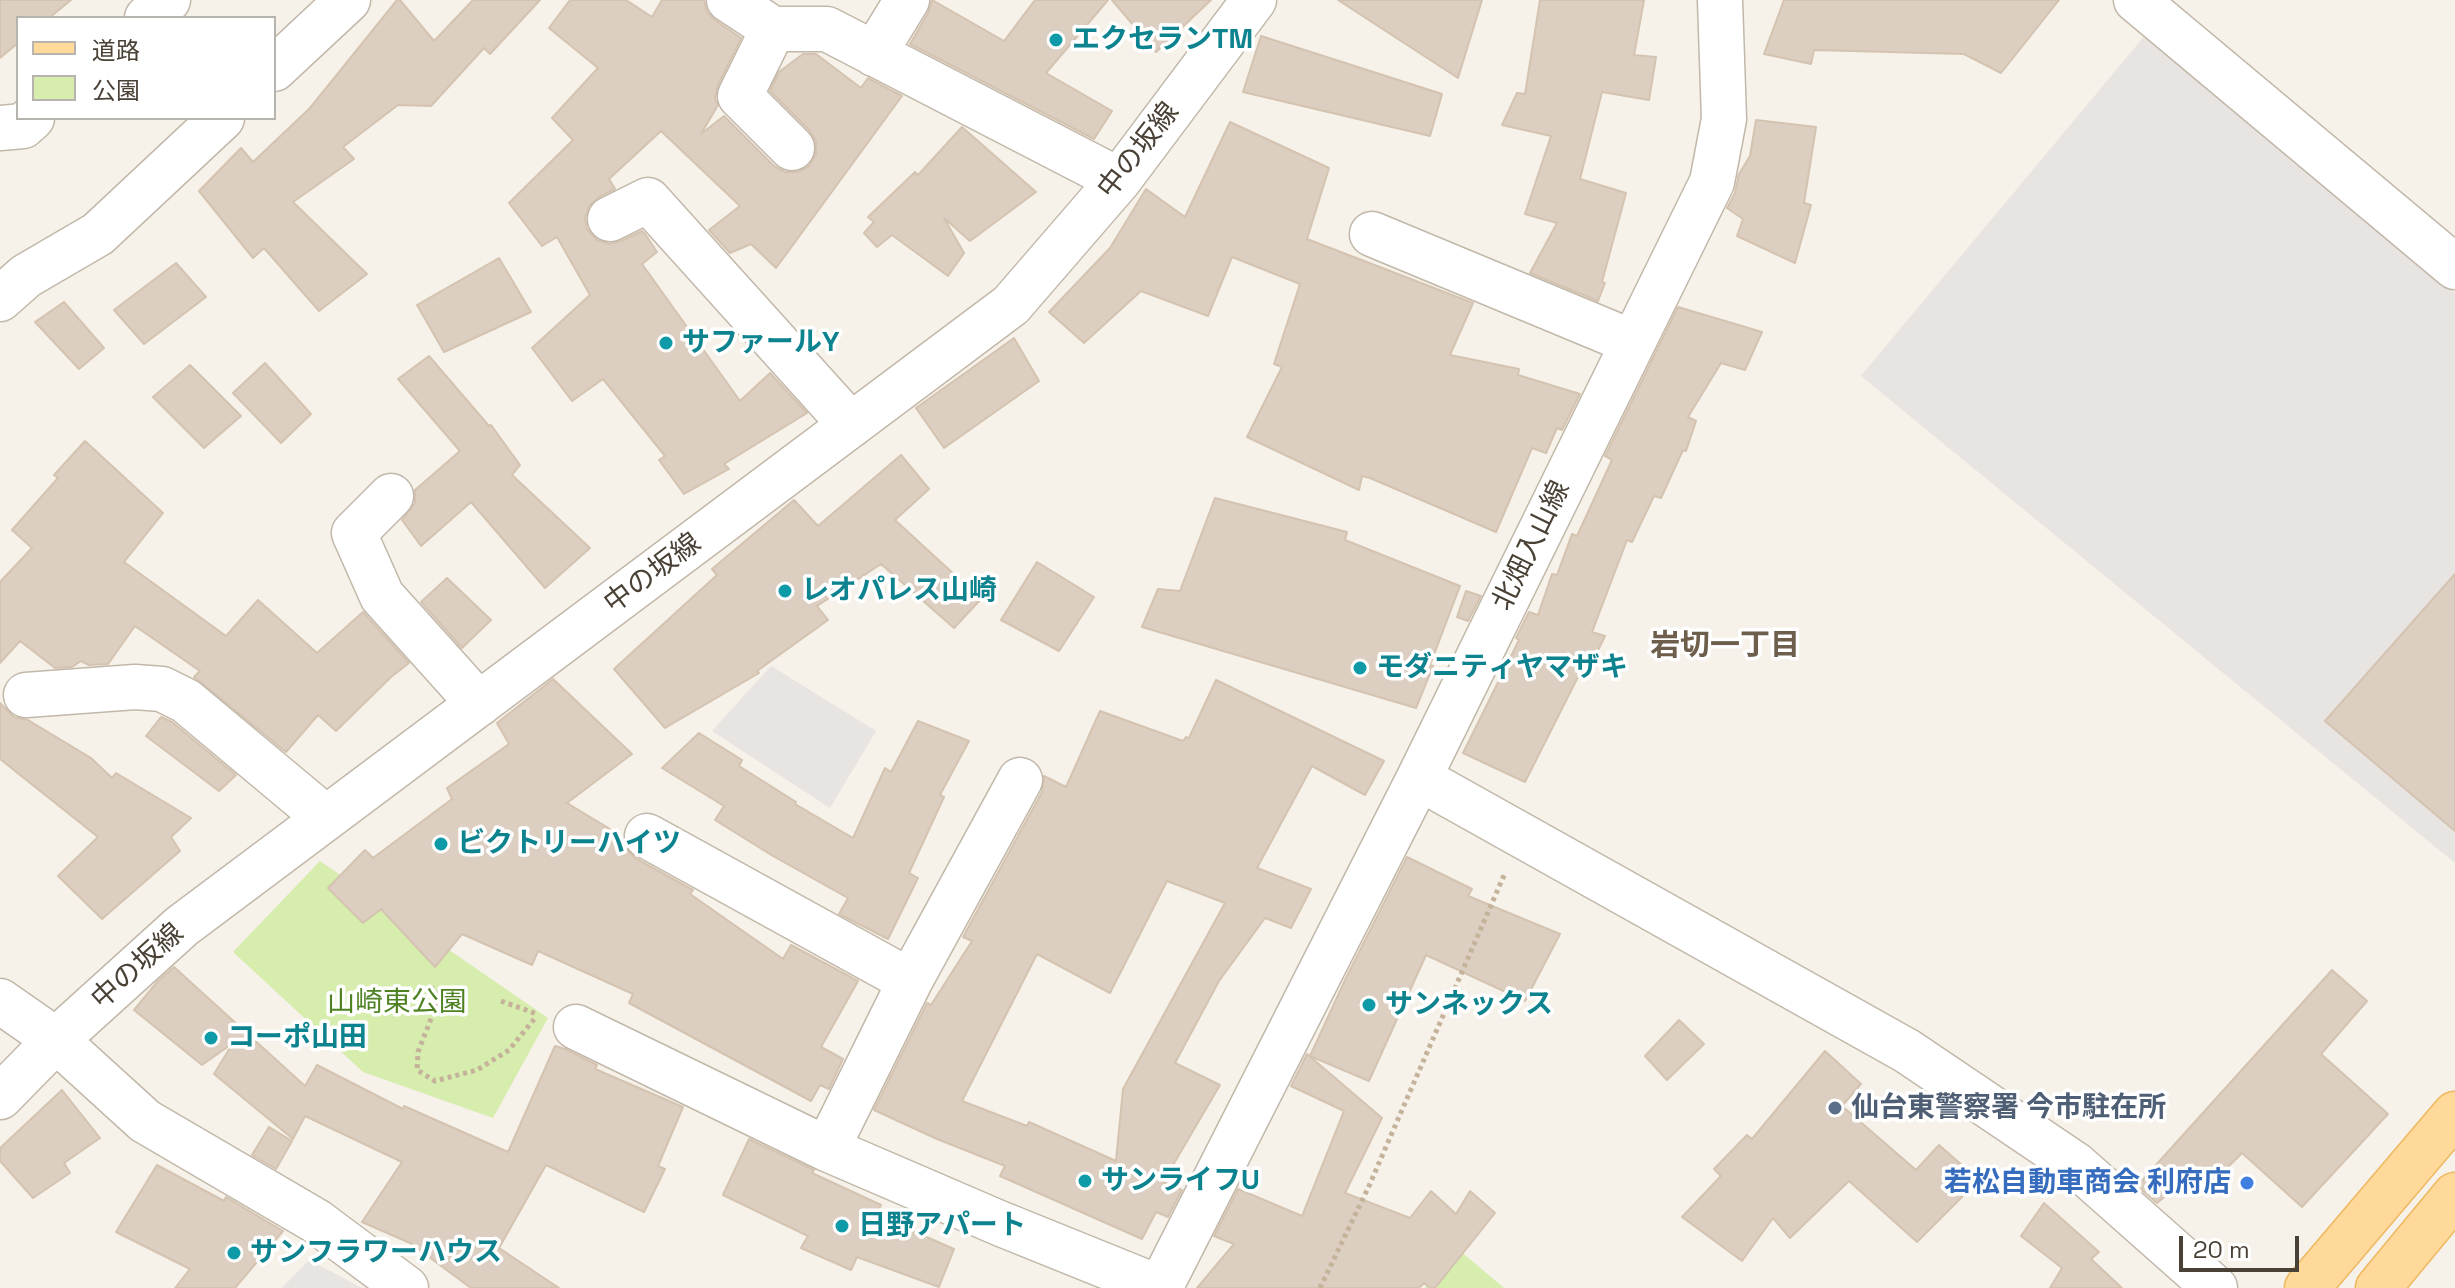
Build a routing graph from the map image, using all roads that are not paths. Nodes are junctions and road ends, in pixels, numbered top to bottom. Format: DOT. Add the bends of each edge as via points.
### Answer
graph roads {
  1 [pos="168,0"];
  2 [pos="348,0"];
  3 [pos="729,0"];
  4 [pos="907,0"];
  5 [pos="1254,0"];
  6 [pos="1720,0"];
  7 [pos="2136,0"];
  8 [pos="149,16"];
  9 [pos="773,29"];
  10 [pos="874,54"];
  11 [pos="276,67"];
  12 [pos="30,120"];
  13 [pos="220,120"];
  14 [pos="0,128"];
  15 [pos="792,148"];
  16 [pos="1119,180"];
  17 [pos="610,219"];
  18 [pos="1372,234"];
  19 [pos="2455,267"];
  20 [pos="0,299"];
  21 [pos="1632,342"];
  22 [pos="851,425"];
  23 [pos="391,496"];
  24 [pos="26,695"];
  25 [pos="479,704"];
  26 [pos="1419,778"];
  27 [pos="1020,780"];
  28 [pos="326,818"];
  29 [pos="647,836"];
  30 [pos="910,981"];
  31 [pos="0,1001"];
  32 [pos="557,1020"];
  33 [pos="56,1040"];
  34 [pos="0,1097"];
  35 [pos="2455,1114"];
  36 [pos="827,1149"];
  37 [pos="2455,1195"];
  38 [pos="406,1288"];
  39 [pos="1160,1288"];
  40 [pos="2215,1288"];
  41 [pos="2307,1288"];
  42 [pos="2378,1288"];
  1 -- 8 [label="street"];
  2 -- 11 [label="street"];
  3 -- 9 [label="street"];
  4 -- 10 [label="street"];
  5 -- 16 [label="street, 中の坂線"];
  6 -- 21 [label="street, 北畑入山線" via="1724,119 1712,182"];
  7 -- 19 [label="street"];
  9 -- 10 [label="street" via="827,29"];
  9 -- 15 [label="street" via="740,96"];
  10 -- 16 [label="street"];
  12 -- 14 [label="street" via="23,126"];
  13 -- 20 [label="street" via="98,234 26,276"];
  16 -- 22 [label="street, 中の坂線" via="1011,305"];
  17 -- 22 [label="street" via="648,200"];
  18 -- 21 [label="street"];
  21 -- 26 [label="street, 北畑入山線"];
  22 -- 25 [label="street, 中の坂線"];
  23 -- 25 [label="street" via="354,533 382,596"];
  24 -- 28 [label="street" via="162,689 186,701"];
  25 -- 28 [label="street, 中の坂線"];
  26 -- 39 [label="street, 北畑入山線"];
  26 -- 40 [label="street" via="1907,1051 2076,1165"];
  27 -- 30 [label="street"];
  28 -- 33 [label="street, 中の坂線" via="182,926"];
  29 -- 30 [label="street"];
  30 -- 36 [label="street"];
  31 -- 33 [label="street"];
  32 -- 36 [label="street"];
  33 -- 34 [label="street, 中の坂線"];
  33 -- 38 [label="street" via="145,1121 316,1221"];
  35 -- 41 [label="main road"];
  36 -- 39 [label="street"];
  37 -- 42 [label="main road"];
}
